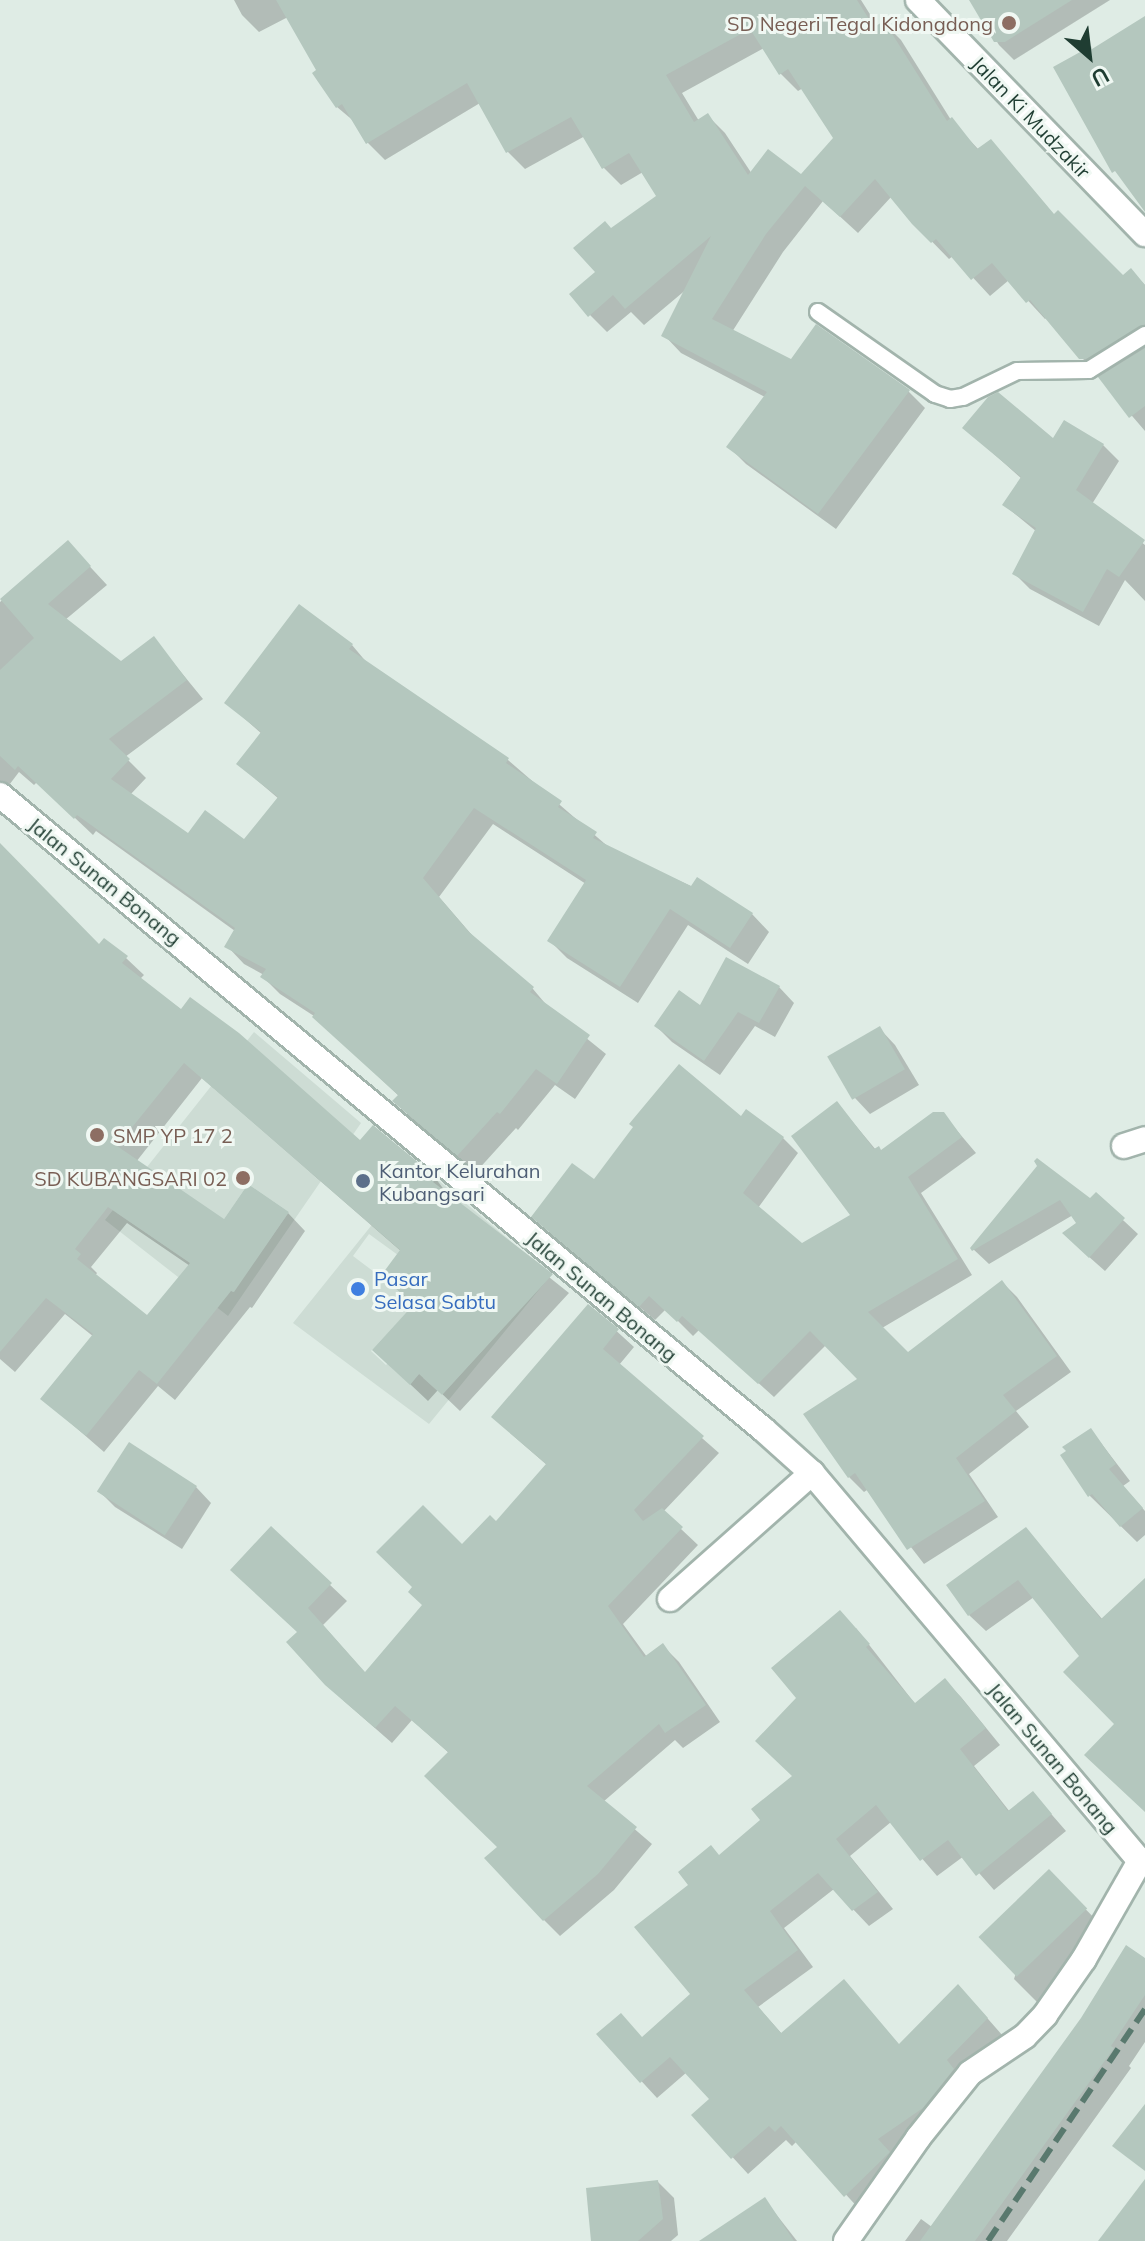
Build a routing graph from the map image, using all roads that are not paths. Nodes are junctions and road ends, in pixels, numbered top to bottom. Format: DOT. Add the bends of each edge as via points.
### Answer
graph roads {
  1 [pos="918,0"];
  2 [pos="1145,234"];
  3 [pos="818,312"];
  4 [pos="1145,335"];
  5 [pos="0,795"];
  6 [pos="812,1473"];
  7 [pos="670,1599"];
  8 [pos="1143,1861"];
  9 [pos="846,2241"];
  1 -- 2 [label="street, Jalan Ki Mudzakir"];
  3 -- 4 [label="lane" via="935,394 950,399 1017,371 1089,370"];
  5 -- 6 [label="street, Jalan Sunan Bonang"];
  6 -- 7 [label="street"];
  6 -- 8 [label="street, Jalan Sunan Bonang"];
  8 -- 9 [label="street" via="1045,2015 1025,2036 970,2073"];
}
